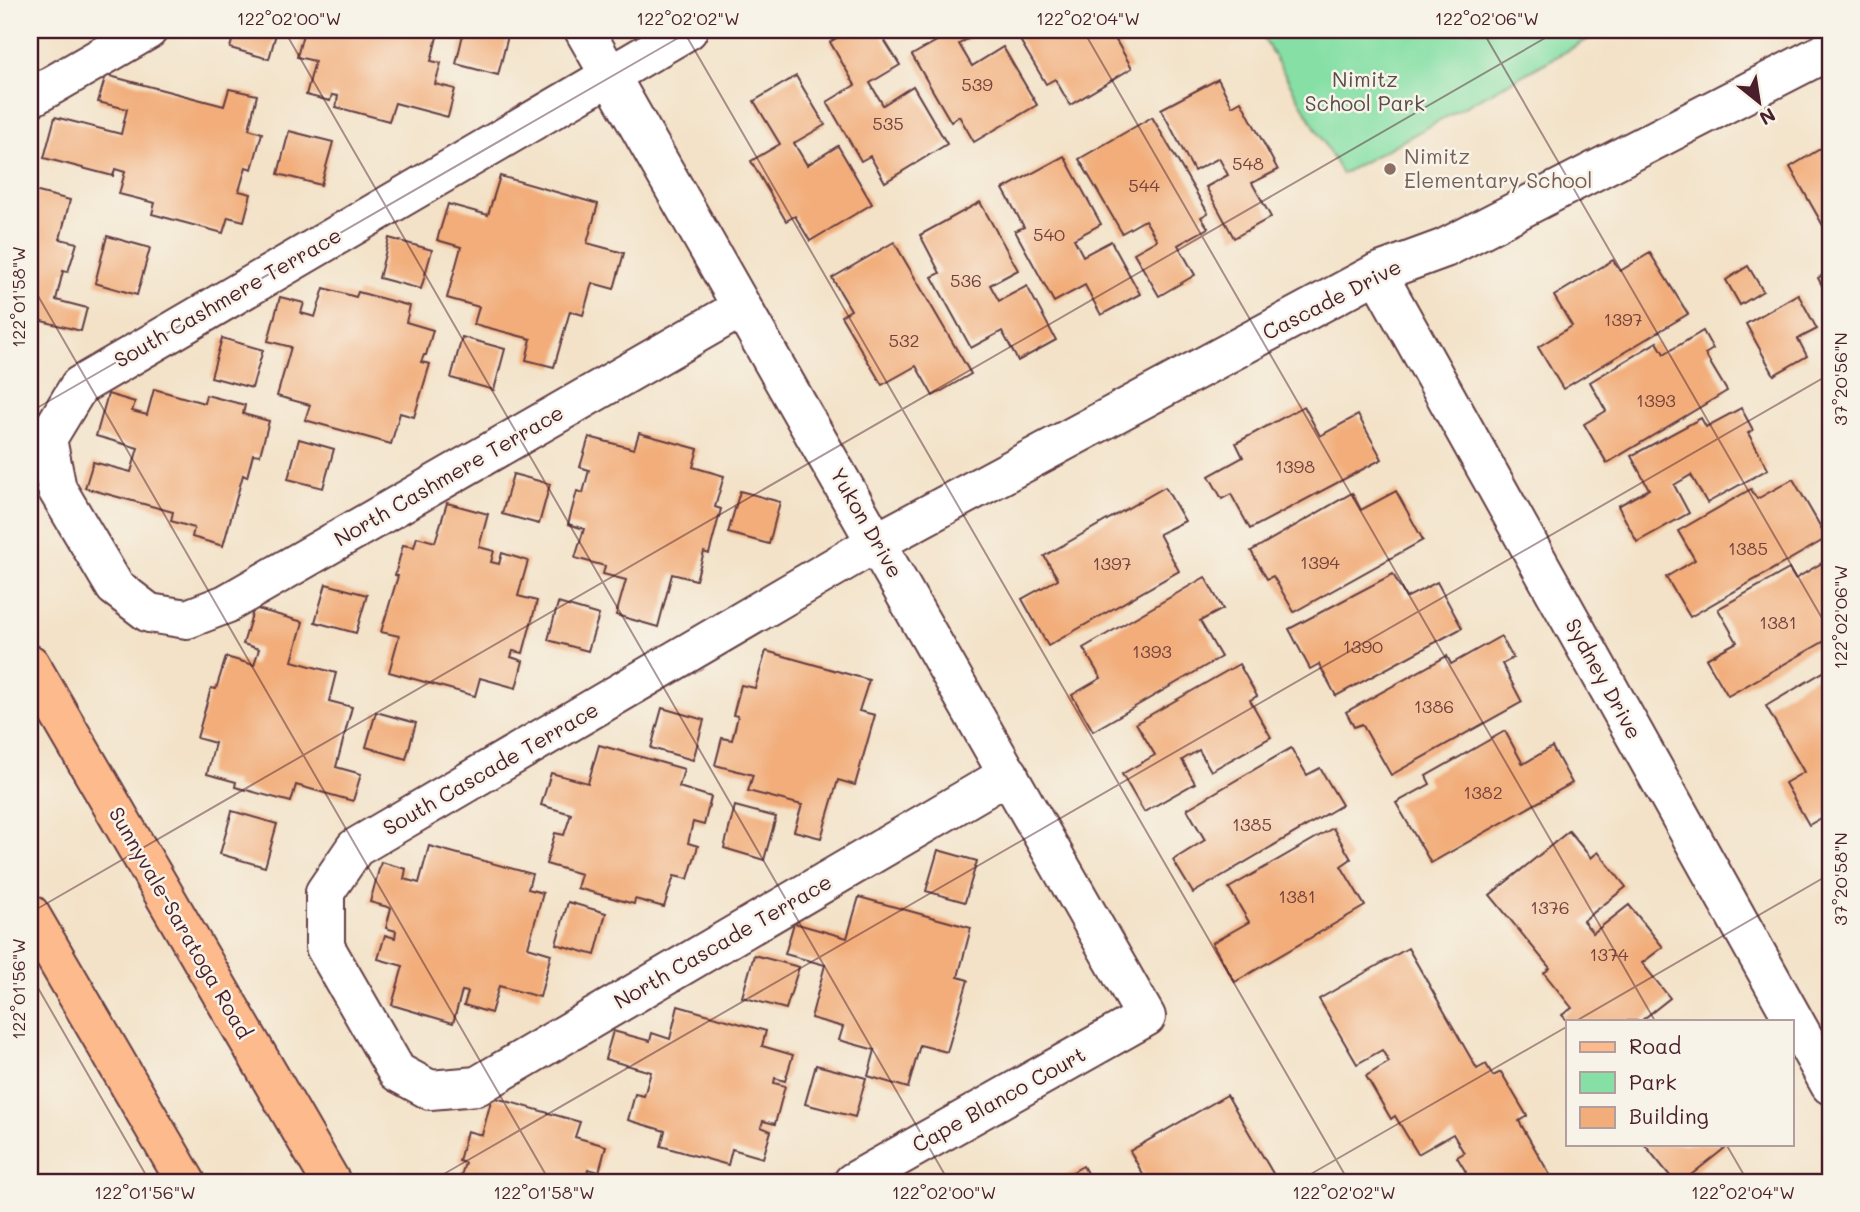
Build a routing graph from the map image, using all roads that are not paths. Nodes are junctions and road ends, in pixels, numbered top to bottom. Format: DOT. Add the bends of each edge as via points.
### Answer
graph roads {
  1 [pos="148,30"];
  2 [pos="584,30"];
  3 [pos="688,30"];
  4 [pos="1830,50"];
  5 [pos="610,75"];
  6 [pos="30,98"];
  7 [pos="1377,273"];
  8 [pos="741,308"];
  9 [pos="877,542"];
  10 [pos="149,613"];
  11 [pos="30,664"];
  12 [pos="1009,774"];
  13 [pos="30,914"];
  14 [pos="1146,1017"];
  15 [pos="1830,1084"];
  16 [pos="430,1090"];
  17 [pos="186,1182"];
  18 [pos="331,1182"];
  19 [pos="853,1182"];
  1 -- 6 [label="street"];
  2 -- 5 [label="street, Yukon Drive"];
  3 -- 5 [label="street, South Cashmere Terrace"];
  4 -- 7 [label="street, Cascade Drive" via="1445,248"];
  5 -- 8 [label="street, Yukon Drive"];
  5 -- 10 [label="street, South Cashmere Terrace" via="79,386 47,439 57,489 115,587"];
  7 -- 9 [label="street, Cascade Drive"];
  7 -- 15 [label="street, Sydney Drive"];
  8 -- 9 [label="street, Yukon Drive"];
  8 -- 10 [label="street, North Cashmere Terrace" via="226,604 187,619"];
  9 -- 12 [label="street, Yukon Drive"];
  9 -- 16 [label="street, South Cascade Terrace" via="355,848 326,892 325,947 397,1072"];
  11 -- 18 [label="main road, Sunnyvale-Saratoga Road"];
  12 -- 14 [label="street, Yukon Drive"];
  12 -- 16 [label="street, North Cascade Terrace" via="477,1086"];
  13 -- 17 [label="main road"];
  14 -- 19 [label="street, Cape Blanco Court"];
}
